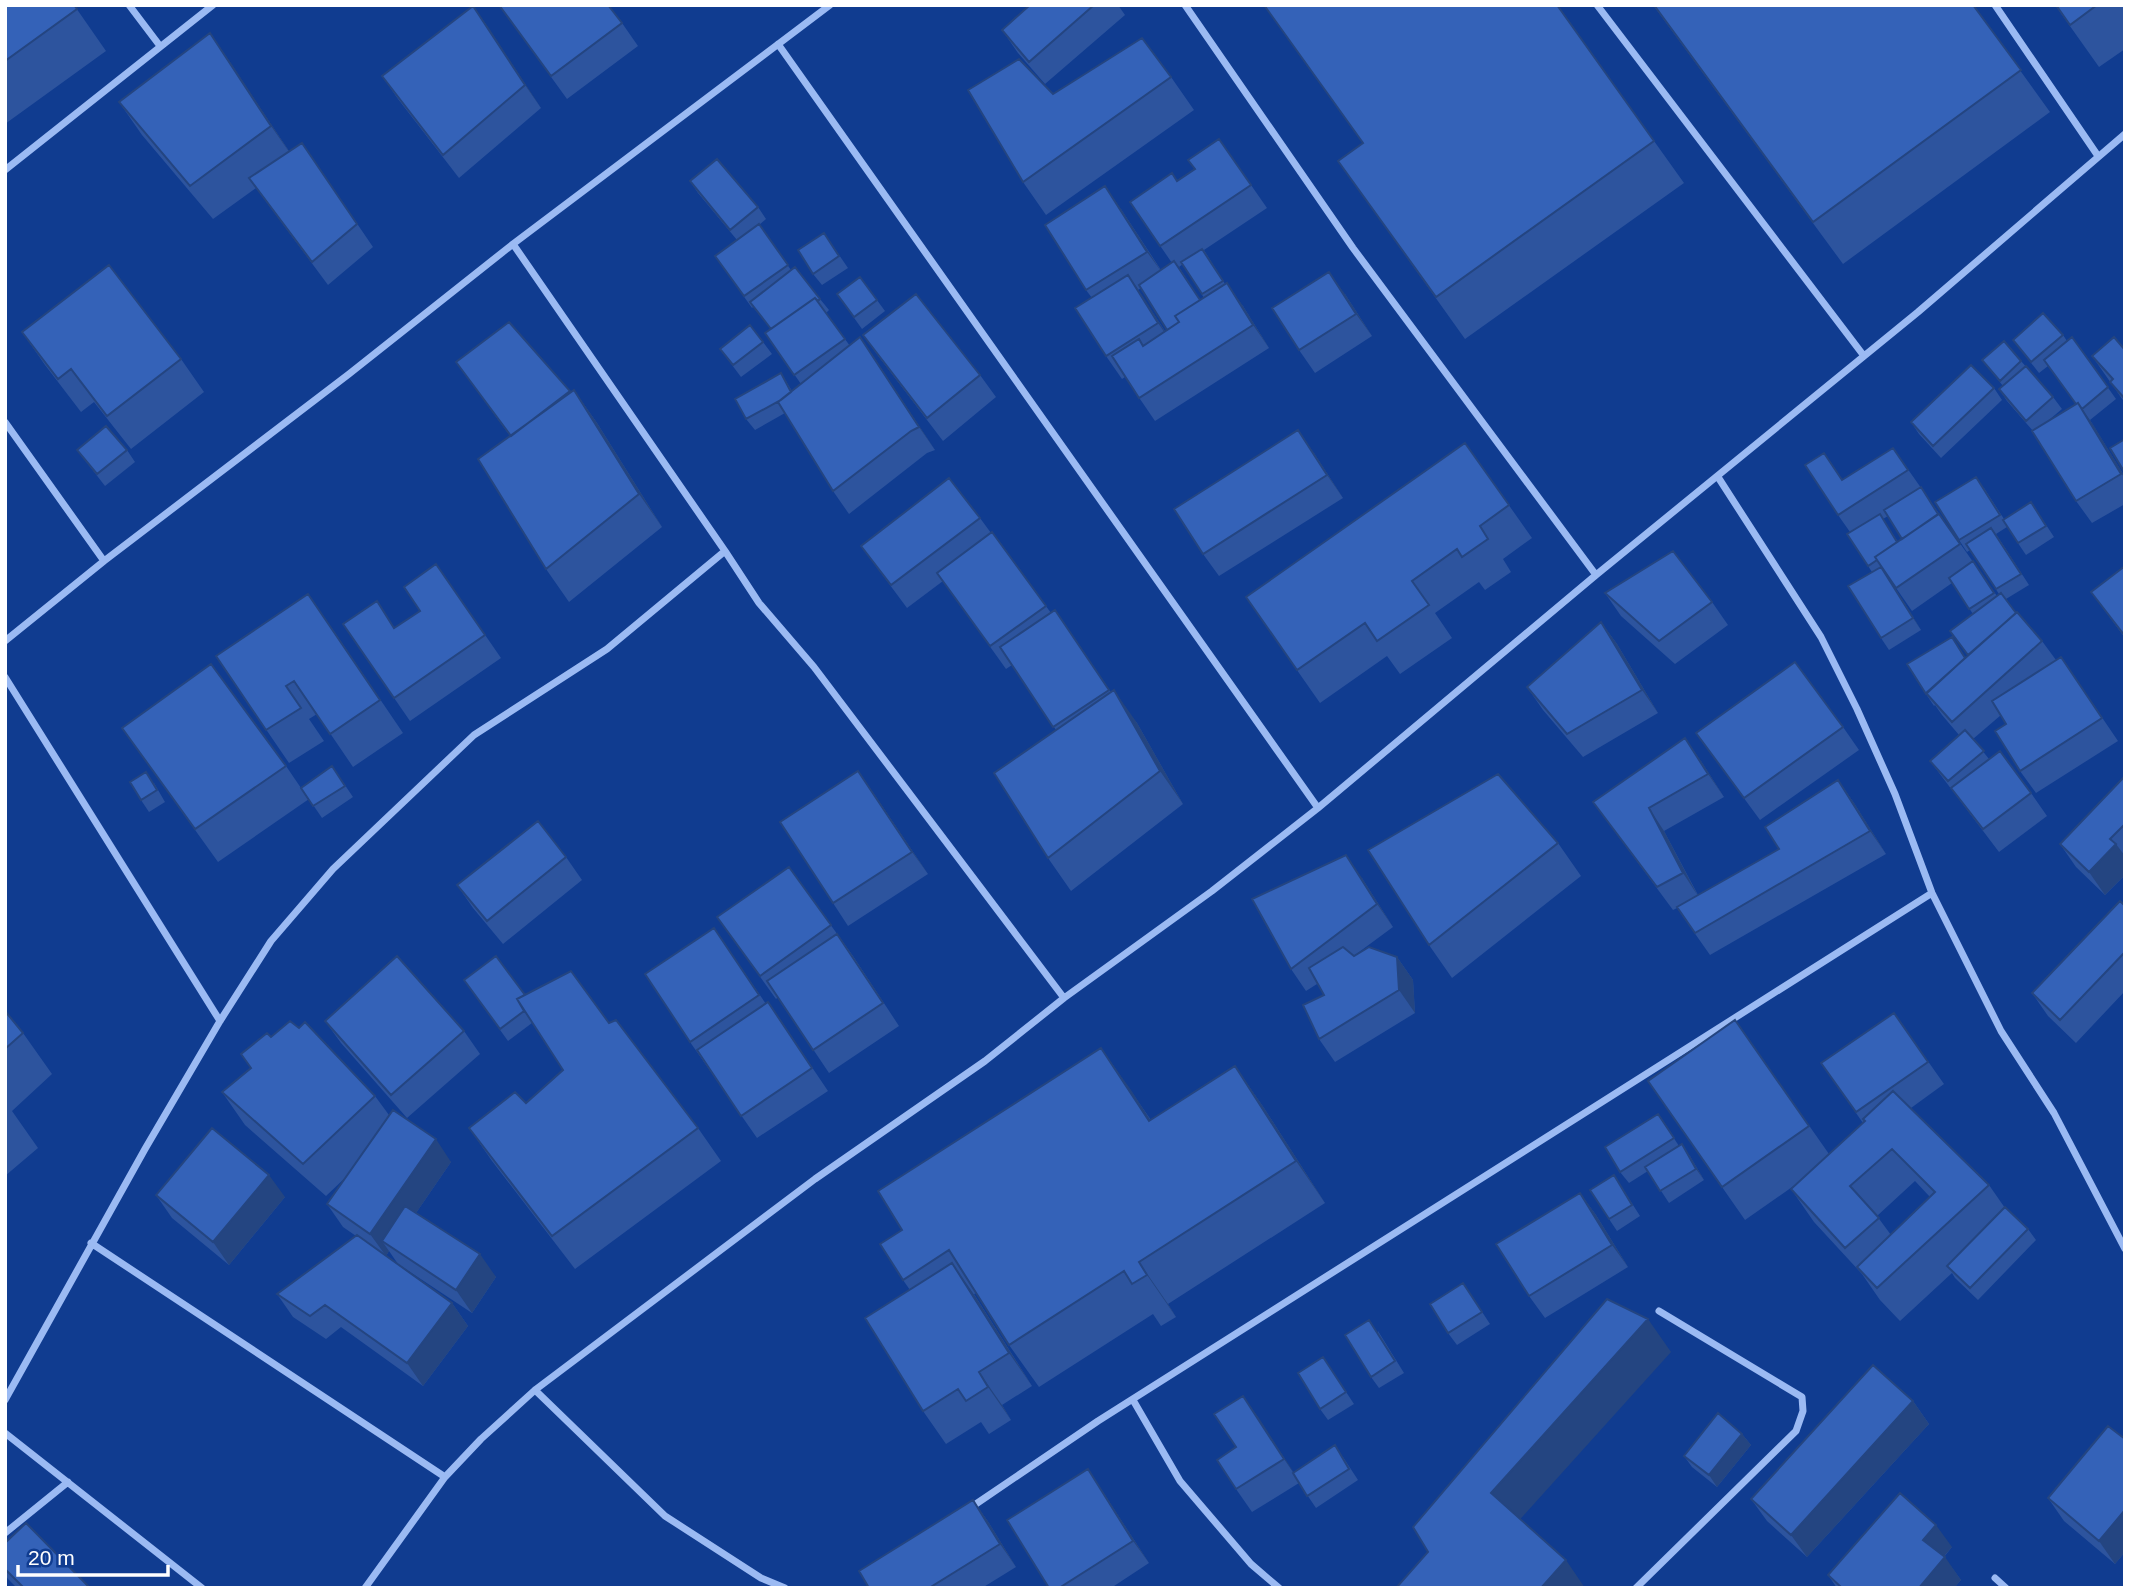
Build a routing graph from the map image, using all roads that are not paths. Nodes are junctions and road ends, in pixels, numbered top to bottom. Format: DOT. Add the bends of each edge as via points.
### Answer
graph roads {
  1 [pos="130,5"];
  2 [pos="213,5"];
  3 [pos="830,5"];
  4 [pos="1185,5"];
  5 [pos="1597,5"];
  6 [pos="1995,5"];
  7 [pos="778,44"];
  8 [pos="160,46"];
  9 [pos="2125,134"];
  10 [pos="2098,156"];
  11 [pos="5,170"];
  12 [pos="513,244"];
  13 [pos="1864,356"];
  14 [pos="5,422"];
  15 [pos="1718,477"];
  16 [pos="725,551"];
  17 [pos="104,561"];
  18 [pos="1596,575"];
  19 [pos="5,641"];
  20 [pos="5,677"];
  21 [pos="1318,808"];
  22 [pos="1932,893"];
  23 [pos="1064,999"];
  24 [pos="220,1021"];
  25 [pos="91,1243"];
  26 [pos="2125,1249"];
  27 [pos="1659,1311"];
  28 [pos="535,1390"];
  29 [pos="5,1400"];
  30 [pos="1133,1400"];
  31 [pos="5,1433"];
  32 [pos="445,1477"];
  33 [pos="68,1482"];
  34 [pos="961,1514"];
  35 [pos="5,1533"];
  36 [pos="1995,1577"];
  37 [pos="202,1588"];
  38 [pos="365,1588"];
  39 [pos="785,1588"];
  40 [pos="1279,1588"];
  41 [pos="1636,1588"];
  42 [pos="2006,1588"];
  1 -- 8 [label="street"];
  2 -- 8 [label="street"];
  3 -- 7 [label="street"];
  4 -- 18 [label="street" via="1353,248"];
  5 -- 13 [label="street"];
  6 -- 10 [label="street"];
  7 -- 12 [label="street"];
  7 -- 21 [label="street"];
  8 -- 11 [label="street"];
  9 -- 10 [label="street"];
  10 -- 13 [label="street"];
  12 -- 16 [label="street"];
  12 -- 17 [label="street"];
  13 -- 15 [label="street"];
  14 -- 17 [label="street"];
  15 -- 18 [label="street"];
  15 -- 22 [label="street" via="1821,637 1895,794"];
  16 -- 23 [label="street" via="759,603 814,667"];
  16 -- 24 [label="street" via="607,649 474,735 333,869 271,941"];
  17 -- 19 [label="street"];
  18 -- 21 [label="street"];
  20 -- 24 [label="street"];
  21 -- 23 [label="street"];
  22 -- 26 [label="street" via="2001,1031 2054,1113"];
  22 -- 30 [label="street"];
  23 -- 28 [label="street"];
  24 -- 25 [label="street"];
  25 -- 29 [label="street"];
  25 -- 32 [label="street"];
  27 -- 41 [label="street" via="1802,1397 1803,1411 1796,1431"];
  28 -- 32 [label="street"];
  28 -- 39 [label="street" via="665,1516 761,1578"];
  30 -- 34 [label="street"];
  30 -- 40 [label="street" via="1180,1480 1251,1564"];
  31 -- 33 [label="street"];
  32 -- 38 [label="street"];
  33 -- 35 [label="street"];
  33 -- 37 [label="street"];
  36 -- 42 [label="street"];
}
